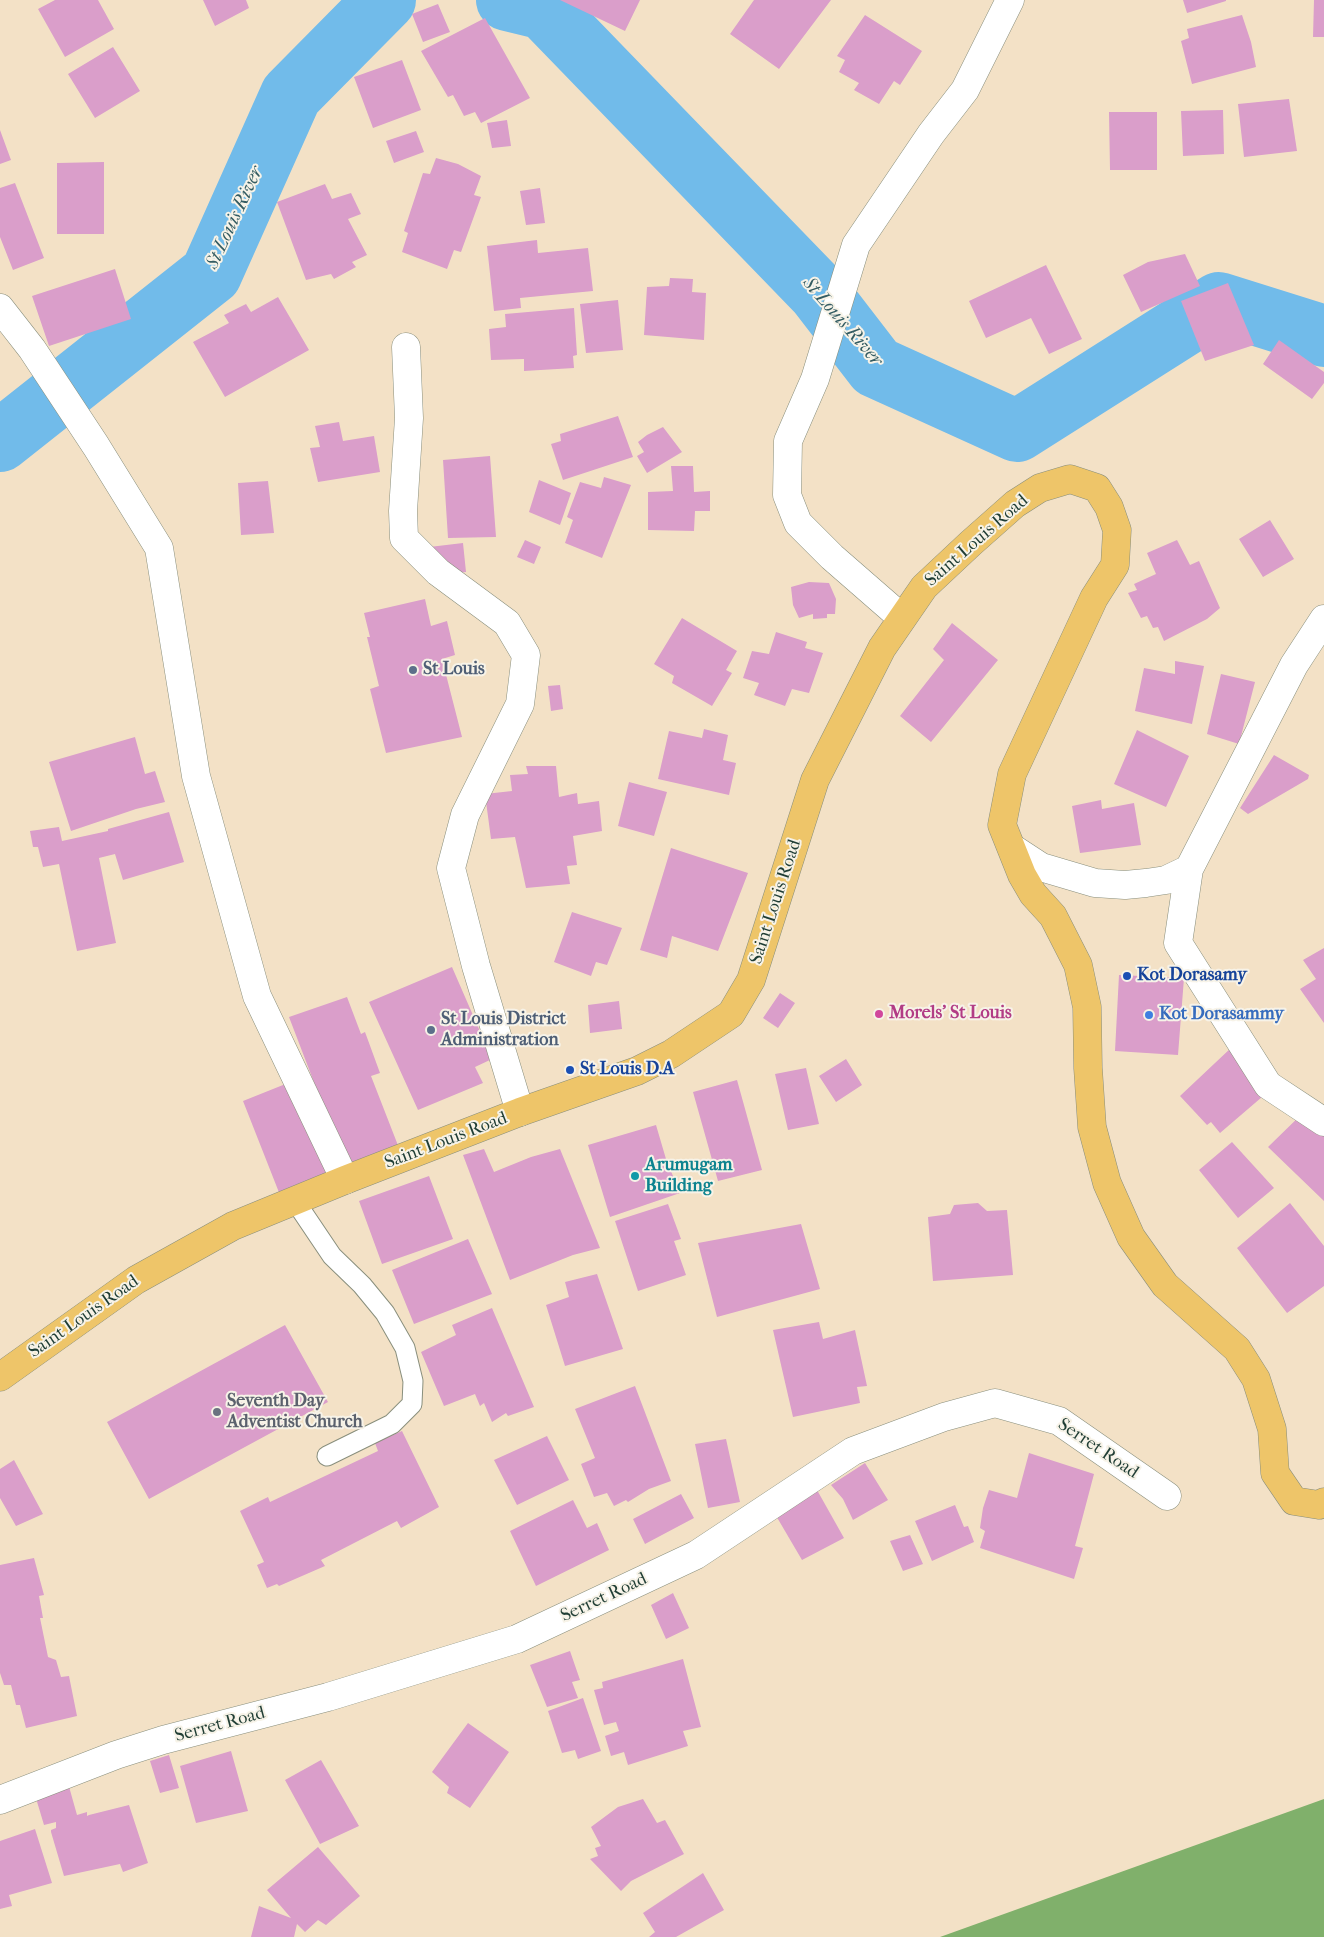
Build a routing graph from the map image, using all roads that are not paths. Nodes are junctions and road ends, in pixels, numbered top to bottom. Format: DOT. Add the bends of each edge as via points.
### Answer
graph roads {
  1 [pos="1010,0"];
  2 [pos="0,308"];
  3 [pos="406,347"];
  4 [pos="902,618"];
  5 [pos="1324,619"];
  6 [pos="1012,848"];
  7 [pos="1189,869"];
  8 [pos="520,1112"];
  9 [pos="1324,1122"];
  10 [pos="345,1180"];
  11 [pos="295,1201"];
  12 [pos="0,1376"];
  13 [pos="327,1456"];
  14 [pos="1167,1496"];
  15 [pos="1324,1502"];
  16 [pos="0,1800"];
  1 -- 4 [label="street" via="965,90 931,134 856,245 815,379 788,441 787,495 798,522 832,557"];
  2 -- 10 [label="street" via="32,349 96,446 158,548 196,776 257,996"];
  3 -- 8 [label="street" via="409,418 404,538 438,572 507,623 526,655 520,704 465,815 451,868 476,966"];
  4 -- 6 [label="main road, Saint Louis Road" via="924,586 1015,504 1040,488 1070,479 1097,488 1109,507 1117,530 1115,565 1094,598 1012,774 1002,824"];
  4 -- 8 [label="main road, Saint Louis Road" via="882,648 815,780 751,980 731,1014 672,1054 637,1071"];
  5 -- 7 [label="street" via="1294,665"];
  6 -- 7 [label="street" via="1041,868 1095,883 1146,883 1166,880"];
  6 -- 15 [label="main road, Saint Louis Road" via="1022,875 1033,894 1053,916 1078,965 1087,1007 1092,1127 1107,1183 1131,1237 1165,1285 1237,1349 1256,1379 1272,1429 1276,1473 1294,1501 1319,1506"];
  7 -- 9 [label="street" via="1178,943 1268,1085"];
  8 -- 10 [label="main road, Saint Louis Road"];
  10 -- 11 [label="main road, Saint Louis Road"];
  11 -- 12 [label="main road, Saint Louis Road" via="233,1226 136,1280"];
  11 -- 13 [label="lane" via="332,1256 362,1285 384,1313 405,1348 413,1381 412,1404 392,1424"];
  14 -- 16 [label="street, Serret Road" via="1059,1421 995,1403 944,1417 853,1450 696,1555 517,1638 328,1697 163,1740"];
}
